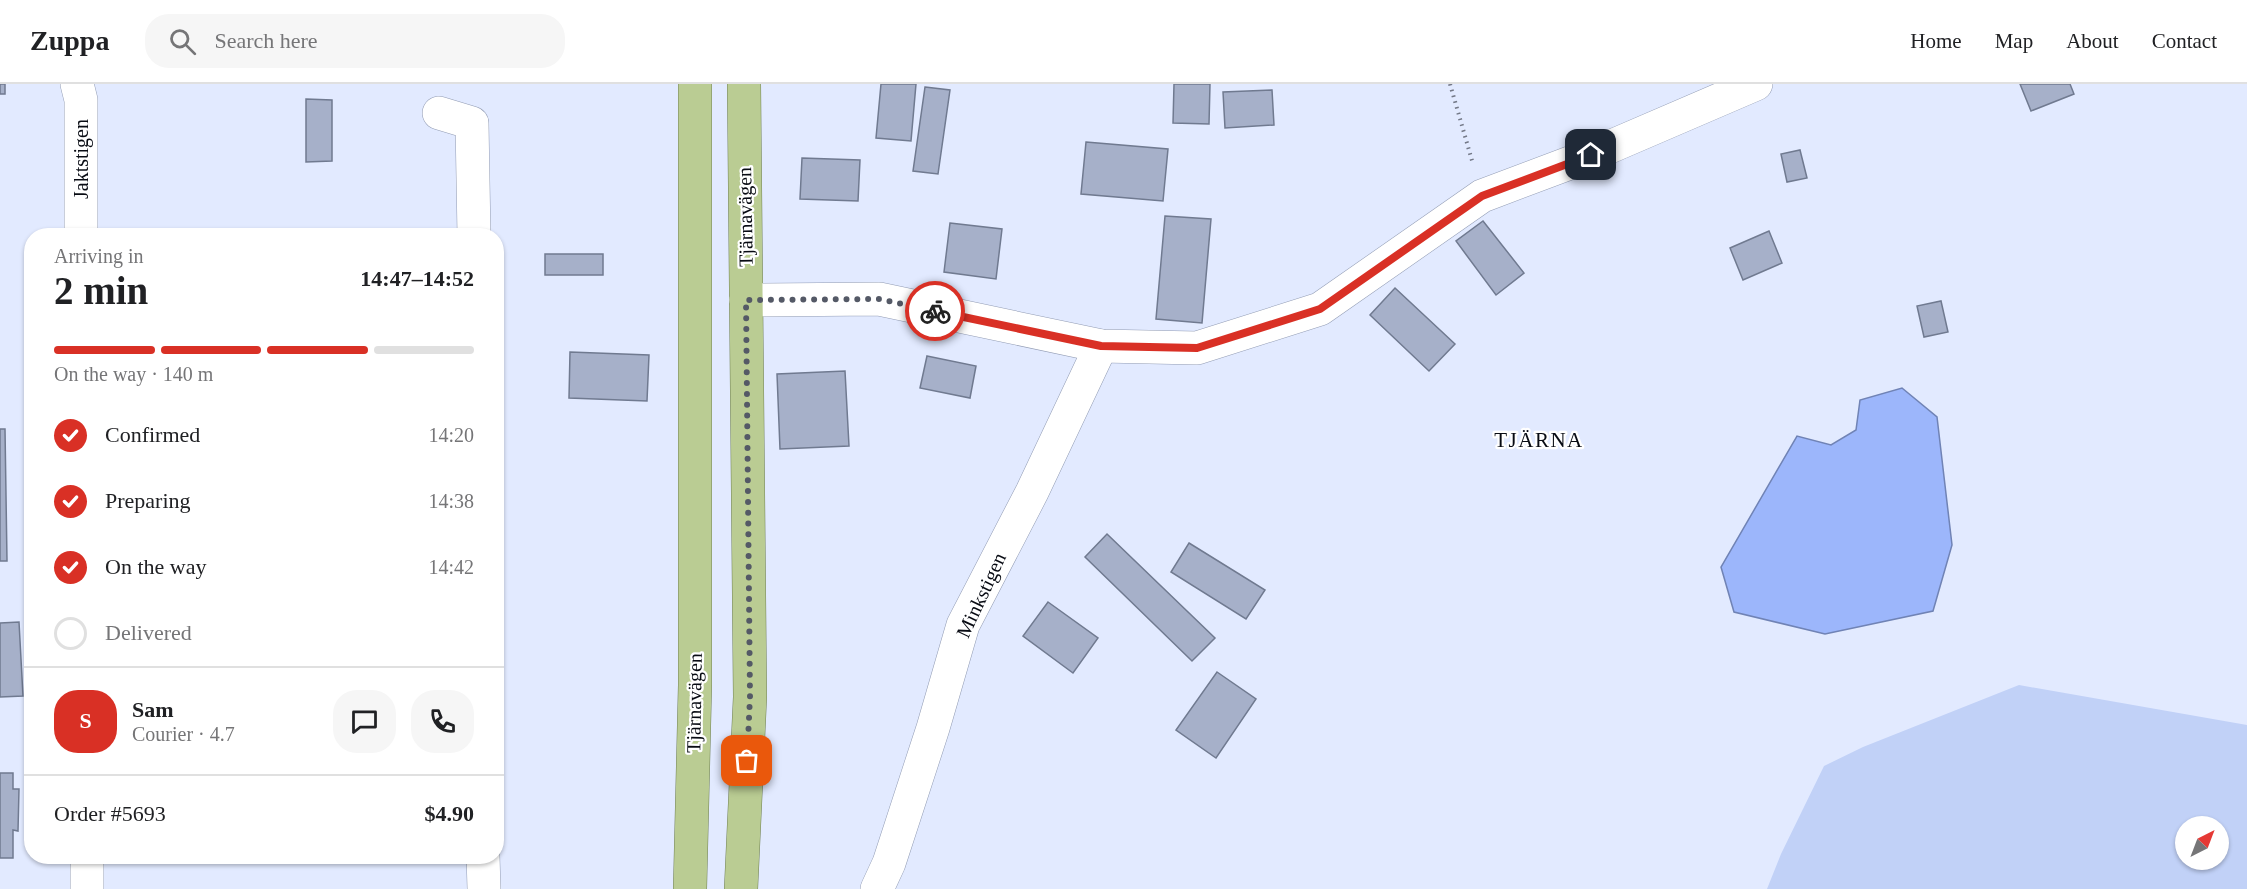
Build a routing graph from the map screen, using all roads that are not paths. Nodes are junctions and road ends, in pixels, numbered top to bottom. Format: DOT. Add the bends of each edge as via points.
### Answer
graph roads {
  1 [pos="77,84"];
  2 [pos="695,84"];
  3 [pos="744,84"];
  4 [pos="1756,84"];
  5 [pos="439,113"];
  6 [pos="81,228"];
  7 [pos="474,228"];
  8 [pos="746,300"];
  9 [pos="1101,346"];
  10 [pos="87,864"];
  11 [pos="483,864"];
  12 [pos="87,889"];
  13 [pos="484,889"];
  14 [pos="690,889"];
  15 [pos="741,889"];
  16 [pos="877,889"];
  1 -- 6 [label="street, Jaktstigen" via="81,100"];
  2 -- 14 [label="highway, Tjärnavägen" via="695,685"];
  3 -- 8 [label="highway, Tjärnavägen"];
  4 -- 9 [label="street" via="1591,155 1482,196 1320,309 1197,348"];
  5 -- 7 [label="street" via="472,123"];
  8 -- 9 [label="street" via="879,299"];
  8 -- 15 [label="highway, Tjärnavägen" via="750,697"];
  9 -- 16 [label="street, Minkstigen" via="963,625 933,728"];
  10 -- 12 [label="street"];
  11 -- 13 [label="street"];
}
